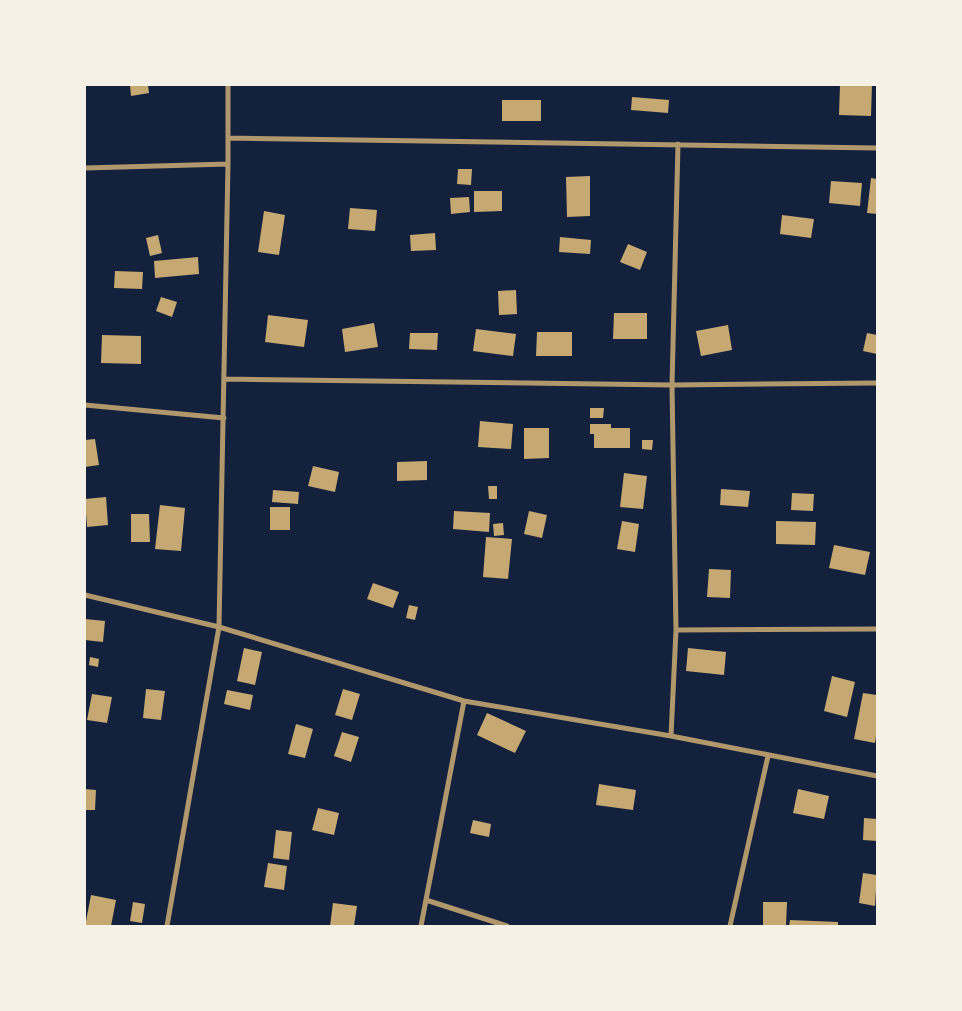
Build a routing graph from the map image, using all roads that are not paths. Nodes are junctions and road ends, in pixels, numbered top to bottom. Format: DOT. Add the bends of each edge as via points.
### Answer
graph roads {
  1 [pos="228,85"];
  2 [pos="228,138"];
  3 [pos="678,144"];
  4 [pos="877,148"];
  5 [pos="228,164"];
  6 [pos="85,168"];
  7 [pos="224,379"];
  8 [pos="877,383"];
  9 [pos="672,385"];
  10 [pos="85,405"];
  11 [pos="224,418"];
  12 [pos="85,595"];
  13 [pos="219,627"];
  14 [pos="877,629"];
  15 [pos="676,630"];
  16 [pos="464,701"];
  17 [pos="671,736"];
  18 [pos="768,756"];
  19 [pos="877,776"];
  20 [pos="426,900"];
  21 [pos="168,926"];
  22 [pos="421,926"];
  23 [pos="507,926"];
  24 [pos="730,926"];
  1 -- 2 [label="street"];
  2 -- 3 [label="street"];
  2 -- 5 [label="street"];
  3 -- 4 [label="street"];
  3 -- 9 [label="street"];
  5 -- 6 [label="street"];
  5 -- 7 [label="street"];
  7 -- 9 [label="street"];
  7 -- 11 [label="street"];
  8 -- 9 [label="street"];
  9 -- 15 [label="street"];
  10 -- 11 [label="street"];
  11 -- 13 [label="street"];
  12 -- 13 [label="street"];
  13 -- 16 [label="street"];
  13 -- 21 [label="street"];
  14 -- 15 [label="street"];
  15 -- 17 [label="street"];
  16 -- 17 [label="street"];
  16 -- 20 [label="street"];
  17 -- 18 [label="street"];
  18 -- 19 [label="street"];
  18 -- 24 [label="street"];
  20 -- 22 [label="street"];
  20 -- 23 [label="street"];
}
